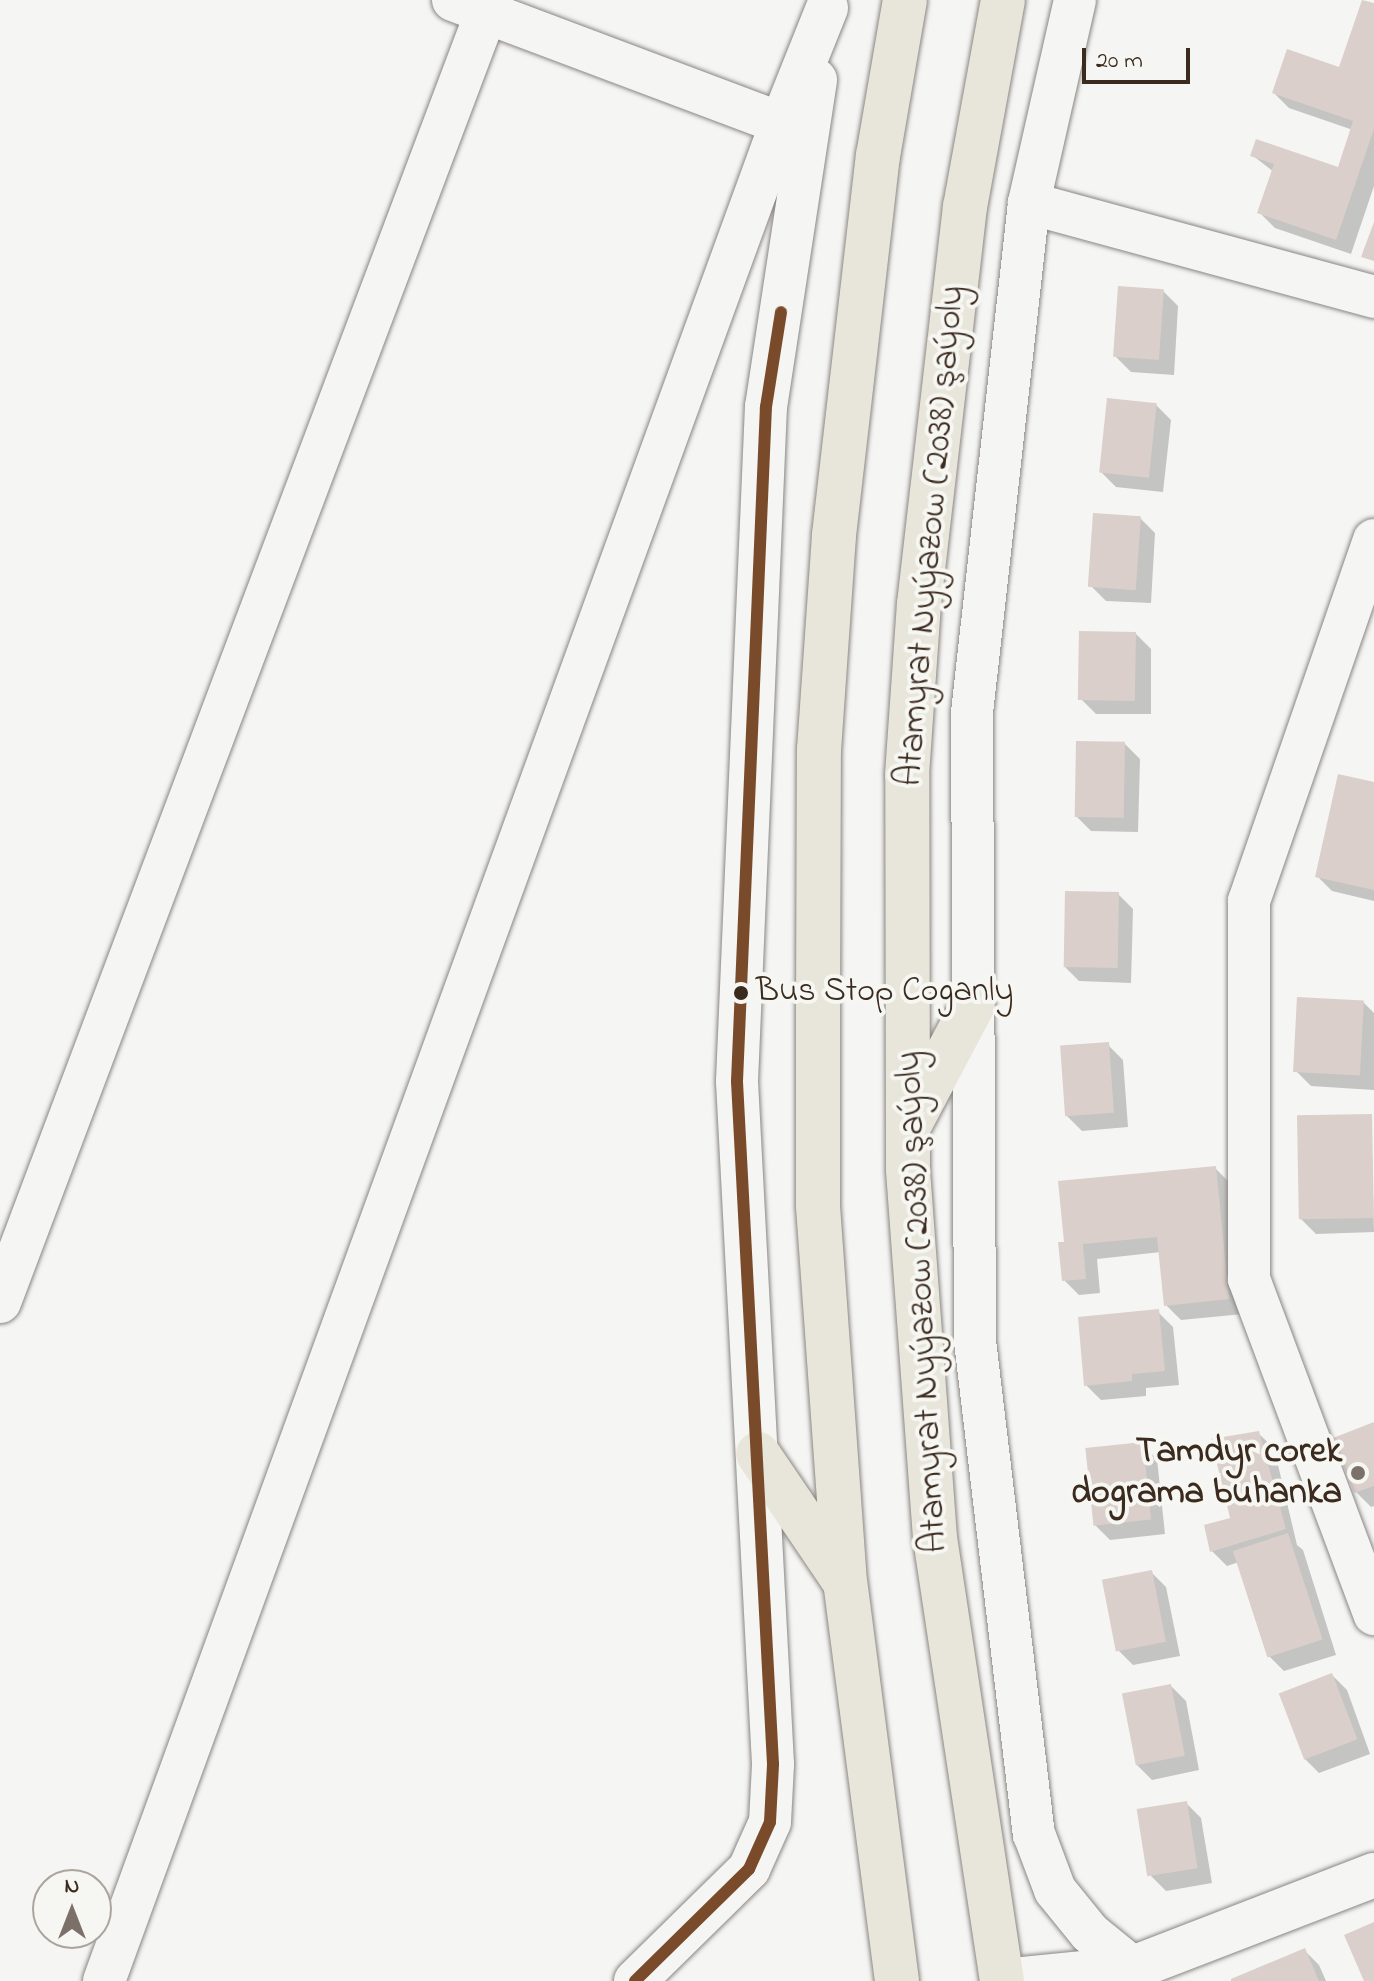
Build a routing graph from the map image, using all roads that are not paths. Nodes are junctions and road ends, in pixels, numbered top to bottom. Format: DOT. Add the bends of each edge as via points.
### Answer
graph roads {
  1 [pos="905,0"];
  2 [pos="1003,0"];
  3 [pos="1075,0"];
  4 [pos="477,4"];
  5 [pos="826,13"];
  6 [pos="781,123"];
  7 [pos="1029,203"];
  8 [pos="1374,297"];
  9 [pos="1374,540"];
  10 [pos="973,1005"];
  11 [pos="907,1129"];
  12 [pos="0,1302"];
  13 [pos="758,1454"];
  14 [pos="845,1583"];
  15 [pos="1374,1614"];
  16 [pos="1374,1875"];
  17 [pos="1131,1974"];
  18 [pos="104,1981"];
  19 [pos="635,1981"];
  20 [pos="897,1981"];
  21 [pos="1002,1981"];
  1 -- 14 [label="main road" via="861,290 834,535 819,750 818,1205"];
  2 -- 11 [label="main road, Atamyrat Nyýazow (2038) şaýoly" via="965,207 919,604 907,775"];
  3 -- 7 [label="street"];
  4 -- 6 [label="street"];
  4 -- 12 [label="street"];
  5 -- 6 [label="street"];
  5 -- 13 [label="street" via="766,407 737,1081"];
  6 -- 18 [label="street"];
  7 -- 8 [label="street"];
  7 -- 10 [label="street" via="972,713"];
  9 -- 15 [label="street" via="1249,901 1249,1279"];
  10 -- 11 [label="main road"];
  10 -- 17 [label="street" via="975,1341 1034,1834 1055,1890"];
  11 -- 21 [label="main road, Atamyrat Nyýazow (2038) şaýoly" via="935,1538"];
  13 -- 14 [label="main road"];
  13 -- 19 [label="street" via="773,1764 770,1822 749,1869"];
  14 -- 20 [label="main road"];
  16 -- 17 [label="street"];
  17 -- 21 [label="street"];
}
